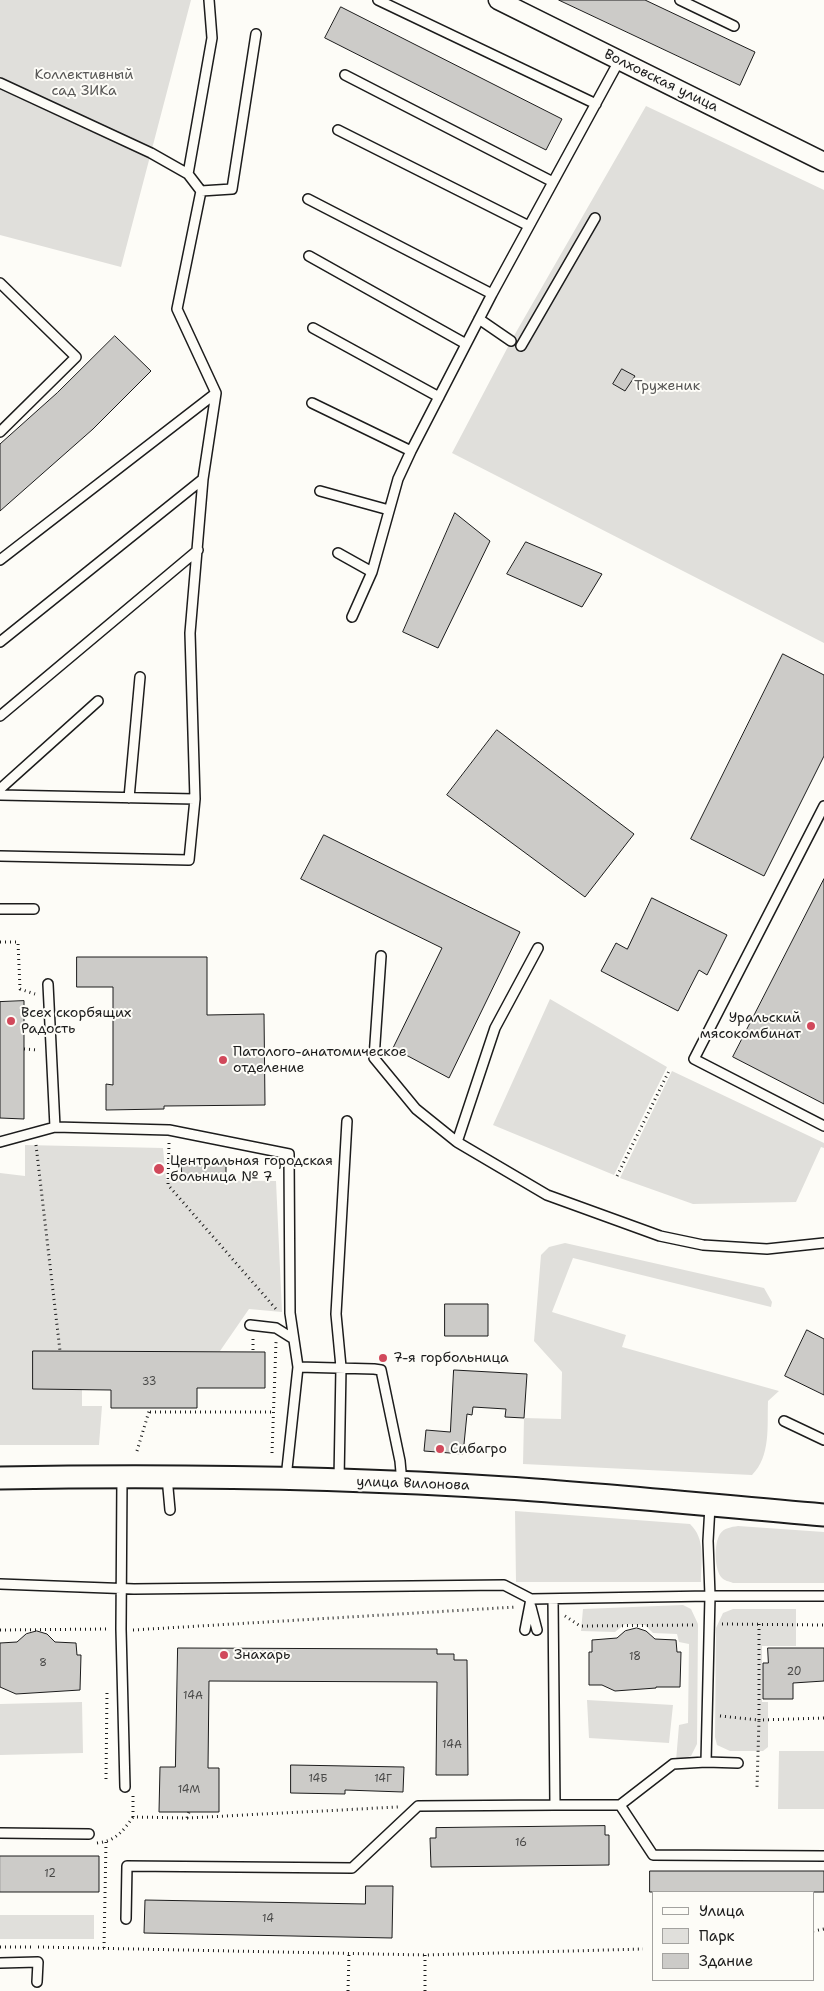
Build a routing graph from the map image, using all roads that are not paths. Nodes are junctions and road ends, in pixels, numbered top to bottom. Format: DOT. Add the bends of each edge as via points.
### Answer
graph roads {
  1 [pos="209,0"];
  2 [pos="378,0"];
  3 [pos="498,0"];
  4 [pos="680,0"];
  5 [pos="734,26"];
  6 [pos="256,34"];
  7 [pos="619,61"];
  8 [pos="344,75"];
  9 [pos="0,84"];
  10 [pos="596,104"];
  11 [pos="338,130"];
  12 [pos="824,162"];
  13 [pos="188,174"];
  14 [pos="553,182"];
  15 [pos="201,191"];
  16 [pos="308,199"];
  17 [pos="595,218"];
  18 [pos="529,226"];
  19 [pos="309,256"];
  20 [pos="0,283"];
  21 [pos="492,294"];
  22 [pos="479,318"];
  23 [pos="314,328"];
  24 [pos="512,341"];
  25 [pos="466,344"];
  26 [pos="521,346"];
  27 [pos="216,393"];
  28 [pos="439,397"];
  29 [pos="312,403"];
  30 [pos="0,432"];
  31 [pos="411,452"];
  32 [pos="203,479"];
  33 [pos="320,491"];
  34 [pos="390,510"];
  35 [pos="198,550"];
  36 [pos="338,553"];
  37 [pos="0,560"];
  38 [pos="372,572"];
  39 [pos="352,617"];
  40 [pos="0,642"];
  41 [pos="140,677"];
  42 [pos="98,701"];
  43 [pos="0,716"];
  44 [pos="0,789"];
  45 [pos="0,795"];
  46 [pos="129,798"];
  47 [pos="195,799"];
  48 [pos="824,806"];
  49 [pos="0,856"];
  50 [pos="0,909"];
  51 [pos="34,909"];
  52 [pos="538,948"];
  53 [pos="381,956"];
  54 [pos="48,984"];
  55 [pos="347,1121"];
  56 [pos="824,1126"];
  57 [pos="55,1127"];
  58 [pos="0,1142"];
  59 [pos="458,1142"];
  60 [pos="824,1243"];
  61 [pos="250,1325"];
  62 [pos="292,1338"];
  63 [pos="298,1367"];
  64 [pos="341,1367"];
  65 [pos="784,1421"];
  66 [pos="824,1440"];
  67 [pos="122,1476"];
  68 [pos="167,1477"];
  69 [pos="0,1478"];
  70 [pos="285,1479"];
  71 [pos="340,1481"];
  72 [pos="402,1483"];
  73 [pos="710,1506"];
  74 [pos="170,1510"];
  75 [pos="824,1515"];
  76 [pos="0,1584"];
  77 [pos="122,1587"];
  78 [pos="710,1596"];
  79 [pos="824,1596"];
  80 [pos="531,1603"];
  81 [pos="553,1604"];
  82 [pos="525,1630"];
  83 [pos="537,1630"];
  84 [pos="706,1762"];
  85 [pos="738,1762"];
  86 [pos="129,1787"];
  87 [pos="555,1805"];
  88 [pos="620,1805"];
  89 [pos="0,1832"];
  90 [pos="89,1834"];
  91 [pos="824,1856"];
  92 [pos="126,1919"];
  93 [pos="0,1963"];
  94 [pos="37,1982"];
  1 -- 13 [label="lane" via="212,38"];
  2 -- 10 [label="lane"];
  3 -- 7 [label="street, Волховская улица"];
  4 -- 5 [label="lane"];
  6 -- 15 [label="lane" via="232,190"];
  7 -- 10 [label="lane"];
  7 -- 12 [label="street, Волховская улица"];
  8 -- 14 [label="lane"];
  9 -- 13 [label="lane" via="151,153"];
  10 -- 14 [label="lane"];
  11 -- 18 [label="lane"];
  13 -- 15 [label="lane"];
  14 -- 18 [label="lane"];
  15 -- 27 [label="lane" via="177,309"];
  16 -- 21 [label="lane"];
  17 -- 26 [label="lane"];
  18 -- 21 [label="lane"];
  19 -- 25 [label="lane"];
  20 -- 30 [label="lane" via="76,357"];
  21 -- 22 [label="lane"];
  22 -- 24 [label="lane"];
  22 -- 25 [label="lane"];
  23 -- 28 [label="lane"];
  25 -- 28 [label="lane"];
  27 -- 32 [label="lane"];
  27 -- 37 [label="lane"];
  28 -- 31 [label="lane"];
  29 -- 31 [label="lane"];
  31 -- 34 [label="lane" via="398,479"];
  32 -- 35 [label="lane"];
  32 -- 40 [label="lane"];
  33 -- 34 [label="lane"];
  34 -- 38 [label="lane"];
  35 -- 43 [label="lane"];
  35 -- 47 [label="lane" via="190,633"];
  36 -- 38 [label="lane"];
  38 -- 39 [label="lane"];
  41 -- 46 [label="lane"];
  42 -- 44 [label="lane"];
  45 -- 46 [label="lane"];
  46 -- 47 [label="lane"];
  47 -- 49 [label="lane" via="188,860"];
  48 -- 56 [label="lane" via="694,1059"];
  50 -- 51 [label="lane"];
  52 -- 59 [label="lane" via="495,1028"];
  53 -- 59 [label="lane" via="374,1058 416,1110"];
  54 -- 57 [label="lane"];
  55 -- 64 [label="lane" via="336,1314"];
  57 -- 58 [label="lane"];
  57 -- 62 [label="lane" via="170,1130 289,1154"];
  59 -- 60 [label="lane" via="547,1195 660,1236 703,1245 767,1249"];
  61 -- 62 [label="lane" via="276,1328"];
  62 -- 63 [label="lane"];
  63 -- 64 [label="lane"];
  63 -- 70 [label="lane"];
  64 -- 71 [label="lane"];
  64 -- 72 [label="lane" via="381,1370"];
  65 -- 66 [label="lane"];
  67 -- 68 [label="street, улица Вилонова"];
  67 -- 69 [label="street, улица Вилонова"];
  67 -- 77 [label="lane"];
  68 -- 70 [label="street, улица Вилонова"];
  68 -- 74 [label="lane"];
  70 -- 71 [label="street, улица Вилонова"];
  71 -- 72 [label="street, улица Вилонова"];
  72 -- 73 [label="street, улица Вилонова" via="507,1488"];
  73 -- 75 [label="street, улица Вилонова"];
  73 -- 78 [label="lane"];
  76 -- 77 [label="lane"];
  77 -- 80 [label="lane" via="504,1585"];
  77 -- 86 [label="lane"];
  78 -- 79 [label="lane"];
  78 -- 81 [label="lane"];
  78 -- 84 [label="lane"];
  80 -- 81 [label="lane"];
  80 -- 82 [label="lane"];
  80 -- 83 [label="lane"];
  81 -- 87 [label="lane"];
  84 -- 85 [label="lane"];
  84 -- 88 [label="lane" via="673,1764"];
  87 -- 88 [label="lane"];
  87 -- 92 [label="lane" via="418,1806 352,1868 127,1866"];
  88 -- 91 [label="lane" via="653,1856"];
  89 -- 90 [label="lane"];
  93 -- 94 [label="lane" via="38,1962"];
}
